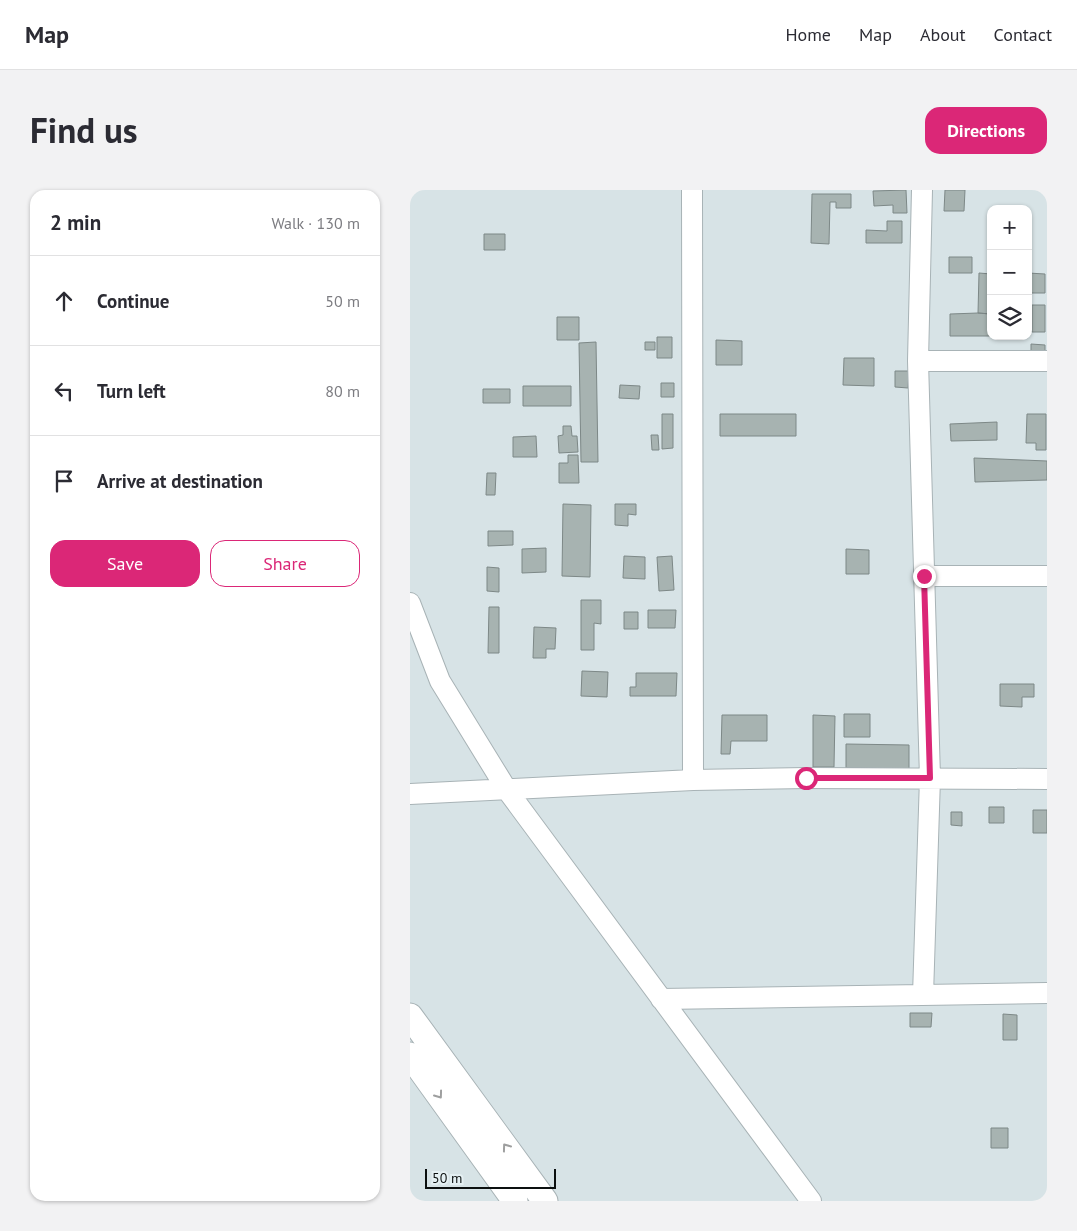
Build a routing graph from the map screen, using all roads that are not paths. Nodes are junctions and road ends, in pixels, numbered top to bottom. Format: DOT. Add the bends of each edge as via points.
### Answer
graph roads {
  1 [pos="692,190"];
  2 [pos="922,190"];
  3 [pos="1047,361"];
  4 [pos="918,362"];
  5 [pos="924,576"];
  6 [pos="1047,576"];
  7 [pos="410,603"];
  8 [pos="410,640"];
  9 [pos="440,681"];
  10 [pos="930,778"];
  11 [pos="1047,778"];
  12 [pos="693,780"];
  13 [pos="507,790"];
  14 [pos="410,794"];
  15 [pos="1047,993"];
  16 [pos="922,995"];
  17 [pos="661,999"];
  18 [pos="410,1016"];
  19 [pos="410,1055"];
  20 [pos="515,1201"];
  21 [pos="545,1201"];
  22 [pos="812,1201"];
  1 -- 12 [label="street"];
  2 -- 4 [label="street"];
  3 -- 4 [label="street"];
  4 -- 5 [label="street"];
  5 -- 6 [label="street"];
  5 -- 10 [label="street"];
  7 -- 9 [label="street"];
  8 -- 9 [label="street"];
  9 -- 13 [label="street"];
  10 -- 11 [label="street"];
  10 -- 12 [label="street"];
  10 -- 16 [label="street"];
  12 -- 13 [label="street"];
  13 -- 14 [label="street"];
  13 -- 17 [label="street"];
  15 -- 16 [label="street"];
  16 -- 17 [label="street"];
  17 -- 22 [label="street"];
  21 -- 18 [label="main road, one-way"];
  19 -- 20 [label="main road, one-way"];
}
